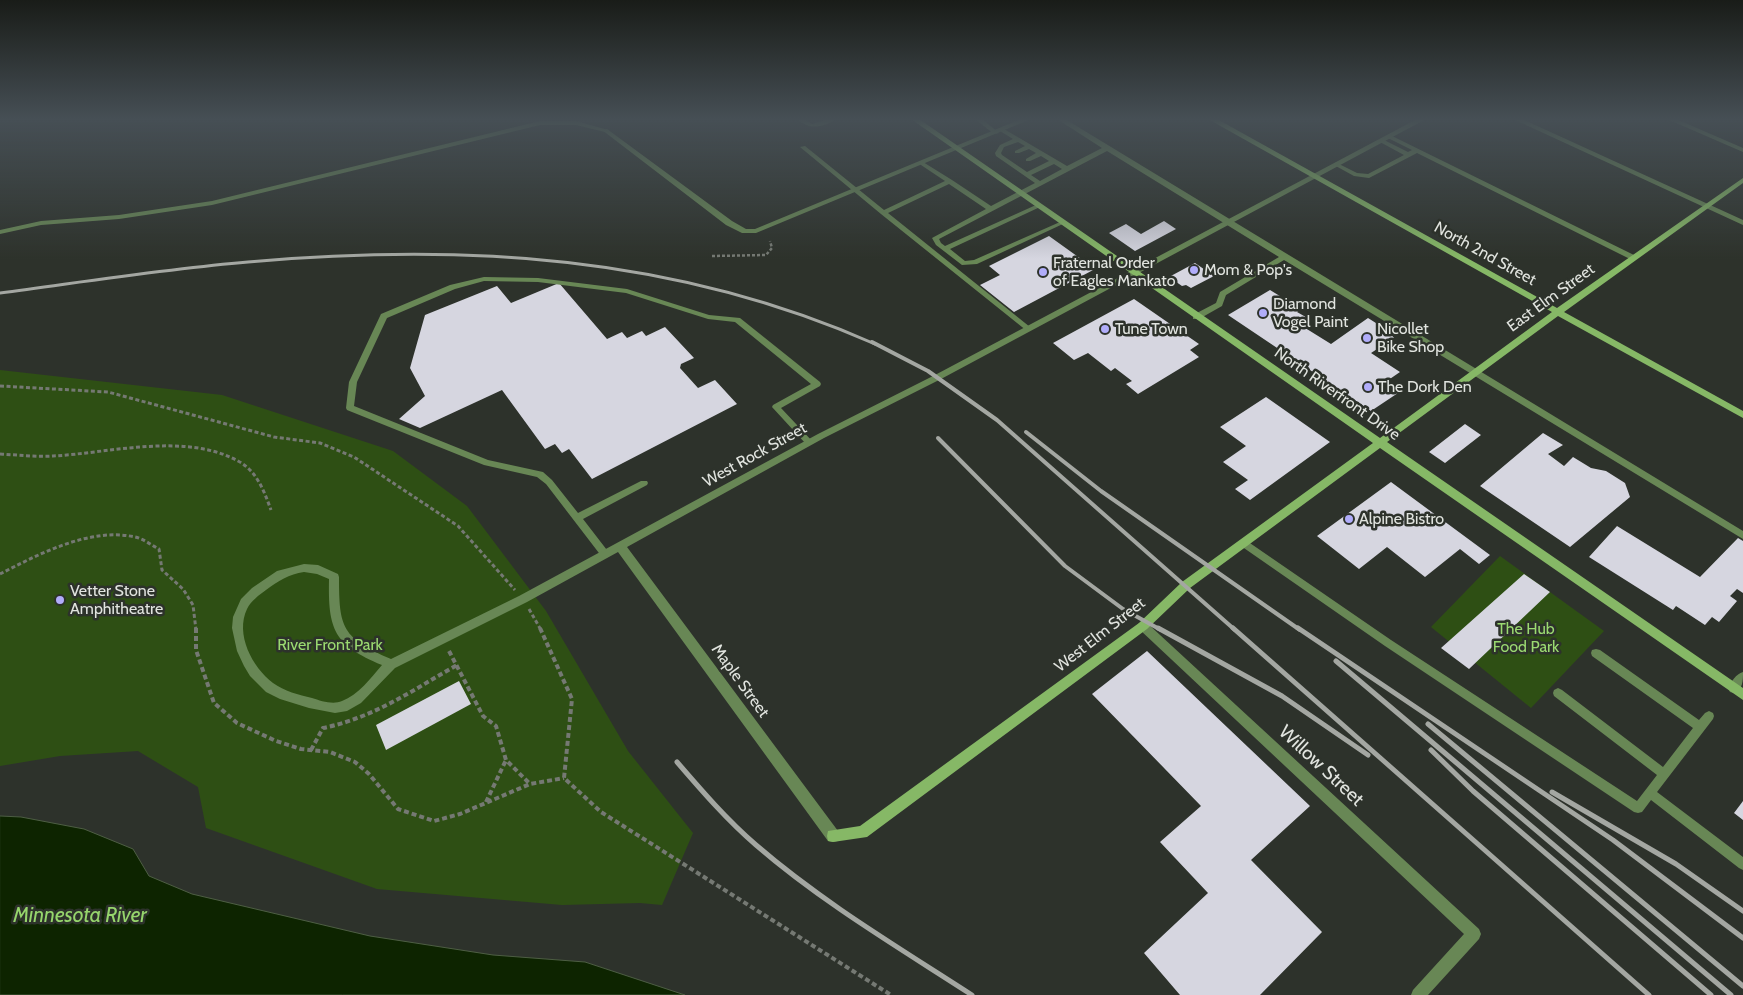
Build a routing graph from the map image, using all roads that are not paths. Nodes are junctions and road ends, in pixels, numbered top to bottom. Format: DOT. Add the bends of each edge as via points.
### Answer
graph roads {
  1 [pos="366,165"];
  2 [pos="652,165"];
  3 [pos="825,165"];
  4 [pos="919,165"];
  5 [pos="925,165"];
  6 [pos="980,165"];
  7 [pos="1015,165"];
  8 [pos="1045,165"];
  9 [pos="1061,165"];
  10 [pos="1074,165"];
  11 [pos="1135,165"];
  12 [pos="1295,165"];
  13 [pos="1336,165"];
  14 [pos="1387,165"];
  15 [pos="1448,165"];
  16 [pos="1618,165"];
  17 [pos="1067,169"];
  18 [pos="1026,175"];
  19 [pos="1314,176"];
  20 [pos="1743,180"];
  21 [pos="950,181"];
  22 [pos="1039,184"];
  23 [pos="856,191"];
  24 [pos="1021,194"];
  25 [pos="1038,206"];
  26 [pos="1707,206"];
  27 [pos="991,209"];
  28 [pos="883,213"];
  29 [pos="1062,223"];
  30 [pos="1226,223"];
  31 [pos="1743,223"];
  32 [pos="0,232"];
  33 [pos="945,249"];
  34 [pos="1284,257"];
  35 [pos="1634,258"];
  36 [pos="1133,273"];
  37 [pos="1556,312"];
  38 [pos="1196,317"];
  39 [pos="1027,329"];
  40 [pos="1476,372"];
  41 [pos="1743,415"];
  42 [pos="809,442"];
  43 [pos="1380,443"];
  44 [pos="644,483"];
  45 [pos="577,518"];
  46 [pos="1743,535"];
  47 [pos="1244,543"];
  48 [pos="620,546"];
  49 [pos="605,554"];
  50 [pos="1143,626"];
  51 [pos="1596,653"];
  52 [pos="391,664"];
  53 [pos="1743,677"];
  54 [pos="1738,692"];
  55 [pos="1558,693"];
  56 [pos="1710,716"];
  57 [pos="1700,727"];
  58 [pos="1664,774"];
  59 [pos="1650,793"];
  60 [pos="833,836"];
  61 [pos="1743,864"];
  62 [pos="1418,995"];
  1 -- 32 [label="lane" via="212,203 119,217 41,222"];
  2 -- 23 [label="street" via="729,223 746,231 766,228"];
  3 -- 23 [label="lane"];
  4 -- 23 [label="street"];
  5 -- 21 [label="lane"];
  6 -- 24 [label="street, North Riverfront Drive"];
  7 -- 18 [label="lane"];
  8 -- 18 [label="lane"];
  9 -- 17 [label="lane"];
  10 -- 17 [label="lane"];
  11 -- 30 [label="lane"];
  12 -- 19 [label="street, North 2nd Street"];
  13 -- 14 [label="lane" via="1356,175 1369,176"];
  13 -- 19 [label="street, West Rock Street"];
  15 -- 35 [label="lane"];
  16 -- 26 [label="street"];
  17 -- 22 [label="lane"];
  18 -- 22 [label="lane"];
  19 -- 30 [label="street, West Rock Street"];
  19 -- 37 [label="street, North 2nd Street"];
  20 -- 26 [label="street, East Elm Street"];
  21 -- 27 [label="lane"];
  21 -- 28 [label="lane"];
  22 -- 24 [label="lane"];
  23 -- 28 [label="lane"];
  24 -- 25 [label="street, North Riverfront Drive"];
  24 -- 27 [label="lane"];
  25 -- 29 [label="street, North Riverfront Drive"];
  25 -- 33 [label="lane"];
  26 -- 31 [label="street"];
  26 -- 35 [label="street, East Elm Street"];
  27 -- 33 [label="lane" via="939,234 935,238"];
  28 -- 39 [label="lane"];
  29 -- 33 [label="lane" via="975,262 964,264"];
  29 -- 36 [label="street, North Riverfront Drive"];
  30 -- 34 [label="lane"];
  30 -- 36 [label="street, West Rock Street"];
  34 -- 38 [label="lane" via="1223,294 1219,304"];
  34 -- 40 [label="lane"];
  35 -- 37 [label="street, East Elm Street"];
  36 -- 38 [label="street, North Riverfront Drive"];
  36 -- 39 [label="street, West Rock Street"];
  37 -- 40 [label="street, East Elm Street"];
  37 -- 41 [label="street, North 2nd Street"];
  38 -- 43 [label="street, North Riverfront Drive"];
  39 -- 42 [label="street, West Rock Street"];
  40 -- 43 [label="street, East Elm Street"];
  40 -- 46 [label="lane"];
  42 -- 45 [label="lane" via="776,407 817,384 737,320 708,318 627,291 538,280 484,279 453,287 384,316 353,382 350,408 487,463 540,474"];
  42 -- 48 [label="street, West Rock Street"];
  43 -- 47 [label="street, West Elm Street"];
  43 -- 54 [label="street, North Riverfront Drive"];
  44 -- 45 [label="lane"];
  45 -- 49 [label="lane"];
  47 -- 50 [label="street, West Elm Street" via="1186,585"];
  47 -- 59 [label="lane" via="1388,643 1638,808"];
  48 -- 49 [label="street, West Rock Street"];
  48 -- 60 [label="street, Maple Street"];
  49 -- 52 [label="street, West Rock Street"];
  50 -- 60 [label="street, West Elm Street" via="862,832"];
  50 -- 62 [label="street, Willow Street" via="1474,934"];
  51 -- 57 [label="lane"];
  52 -- 52 [label="street, West Rock Street" via="365,653 345,637 336,620 334,577 318,568 281,574 261,587 242,607 238,627 242,649 252,671 271,688 293,698 341,708 360,696"];
  53 -- 54 [label="street"];
  55 -- 58 [label="lane"];
  56 -- 57 [label="lane"];
  57 -- 58 [label="lane"];
  58 -- 59 [label="lane"];
  59 -- 61 [label="lane"];
}
